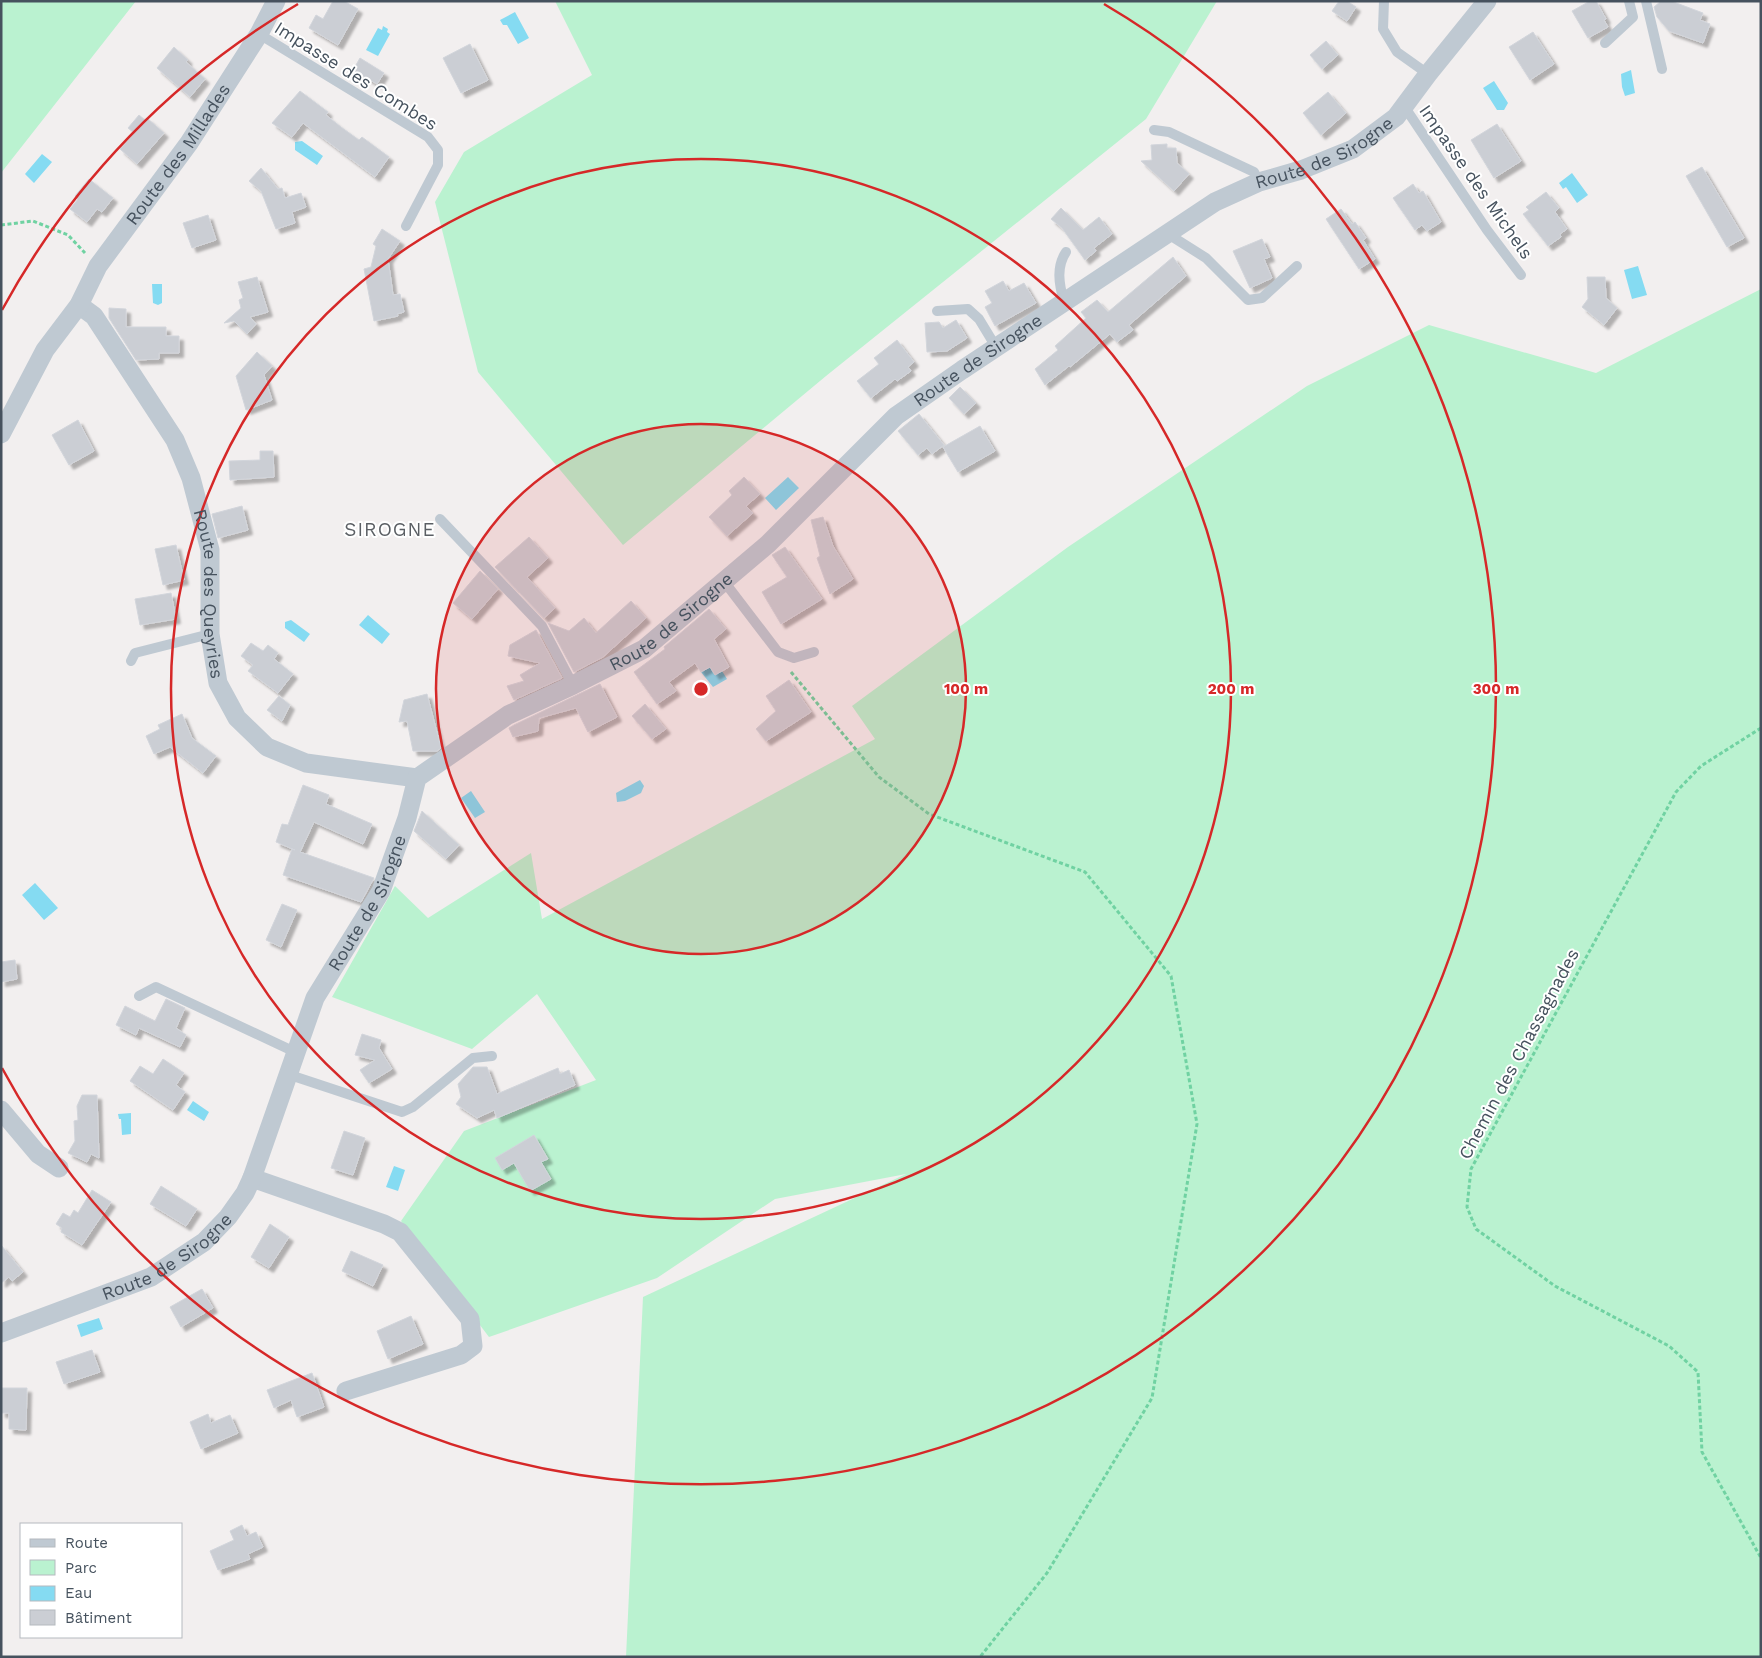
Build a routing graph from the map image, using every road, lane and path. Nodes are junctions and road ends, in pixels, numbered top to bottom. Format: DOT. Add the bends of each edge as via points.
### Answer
graph roads {
  1 [pos="276,1"];
  2 [pos="1384,1"];
  3 [pos="1487,1"];
  4 [pos="1629,1"];
  5 [pos="1646,1"];
  6 [pos="259,34"];
  7 [pos="1605,43"];
  8 [pos="1662,69"];
  9 [pos="1428,74"];
  10 [pos="1404,106"];
  11 [pos="1154,130"];
  12 [pos="1259,182"];
  13 [pos="1,225"];
  14 [pos="406,226"];
  15 [pos="1168,234"];
  16 [pos="1066,252"];
  17 [pos="98,266"];
  18 [pos="1298,266"];
  19 [pos="1521,275"];
  20 [pos="1064,302"];
  21 [pos="79,305"];
  22 [pos="937,311"];
  23 [pos="996,347"];
  24 [pos="1,434"];
  25 [pos="440,519"];
  26 [pos="723,580"];
  27 [pos="210,634"];
  28 [pos="778,652"];
  29 [pos="814,652"];
  30 [pos="131,661"];
  31 [pos="573,685"];
  32 [pos="1761,728"];
  33 [pos="417,778"];
  34 [pos="139,996"];
  35 [pos="296,1052"];
  36 [pos="492,1056"];
  37 [pos="288,1074"];
  38 [pos="1,1110"];
  39 [pos="59,1168"];
  40 [pos="252,1178"];
  41 [pos="1,1334"];
  42 [pos="346,1391"];
  43 [pos="1761,1558"];
  44 [pos="980,1657"];
  1 -- 6 [label="street, Route des Millades"];
  2 -- 9 [label="lane" via="1383,29 1397,52"];
  3 -- 9 [label="street, Route de Sirogne"];
  4 -- 7 [label="lane" via="1633,17"];
  5 -- 8 [label="lane"];
  6 -- 14 [label="lane, Impasse des Combes" via="428,137 434,144 438,150 438,166"];
  6 -- 17 [label="street, Route des Millades" via="190,143"];
  9 -- 10 [label="street, Route de Sirogne"];
  10 -- 12 [label="street, Route de Sirogne" via="1396,117 1353,149 1301,170"];
  10 -- 19 [label="lane, Impasse des Michels"];
  11 -- 12 [label="lane" via="1169,132 1254,172"];
  12 -- 15 [label="street, Route de Sirogne" via="1216,202"];
  13 -- 17 [label="path" via="33,221 68,235"];
  15 -- 18 [label="lane" via="1206,258 1248,300 1262,298"];
  15 -- 20 [label="street, Route de Sirogne"];
  16 -- 20 [label="lane" via="1060,261"];
  17 -- 21 [label="street, Route des Millades"];
  20 -- 23 [label="street, Route de Sirogne"];
  21 -- 24 [label="street, Route des Millades" via="45,350"];
  21 -- 27 [label="street, Route des Queyries" via="94,316 176,440 191,478 210,550"];
  22 -- 23 [label="lane" via="968,310 979,319"];
  23 -- 26 [label="street, Route de Sirogne" via="896,416 768,544"];
  25 -- 31 [label="lane" via="542,626"];
  26 -- 28 [label="lane"];
  26 -- 31 [label="street, Route de Sirogne" via="644,649"];
  27 -- 30 [label="lane" via="135,653"];
  27 -- 33 [label="street, Route des Queyries" via="218,683 237,718 267,747 306,763"];
  28 -- 29 [label="lane" via="794,658"];
  28 -- 44 [label="path" via="879,777 929,814 1085,872 1171,976 1198,1124 1152,1398 1047,1573"];
  31 -- 33 [label="street, Route de Sirogne" via="508,715"];
  32 -- 43 [label="path, Chemin des Chassagnades" via="1701,766 1676,792 1472,1169 1467,1206 1476,1229 1555,1286 1669,1346 1698,1372 1702,1452"];
  33 -- 35 [label="street, Route de Sirogne" via="407,818 381,891 315,998"];
  34 -- 35 [label="lane" via="156,987"];
  35 -- 37 [label="street, Route de Sirogne"];
  36 -- 37 [label="lane" via="473,1058 413,1107 402,1112"];
  37 -- 40 [label="street, Route de Sirogne"];
  38 -- 39 [label="street" via="38,1154"];
  40 -- 41 [label="street, Route de Sirogne" via="228,1217 204,1242 151,1277"];
  40 -- 42 [label="street" via="400,1232 470,1319 473,1346 461,1355"];
}
